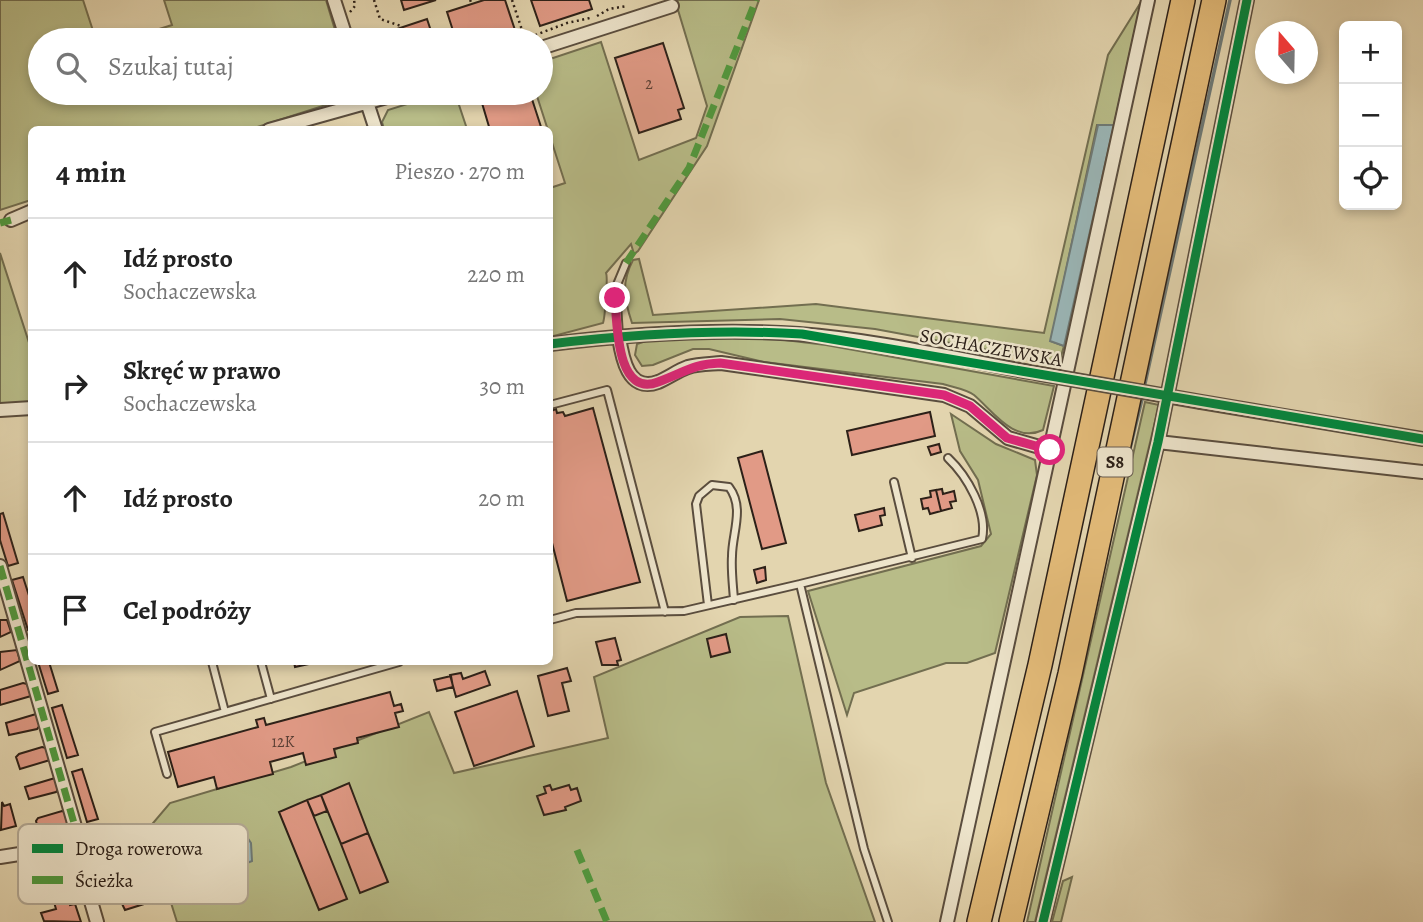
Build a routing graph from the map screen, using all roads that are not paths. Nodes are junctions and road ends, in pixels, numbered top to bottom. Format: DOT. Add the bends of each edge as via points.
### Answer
graph roads {
  1 [pos="334,0"];
  2 [pos="1149,0"];
  3 [pos="1183,0"];
  4 [pos="1214,0"];
  5 [pos="1248,0"];
  6 [pos="672,6"];
  7 [pos="343,28"];
  8 [pos="553,44"];
  9 [pos="345,105"];
  10 [pos="368,105"];
  11 [pos="282,126"];
  12 [pos="375,126"];
  13 [pos="28,213"];
  14 [pos="11,220"];
  15 [pos="626,263"];
  16 [pos="619,337"];
  17 [pos="553,344"];
  18 [pos="553,404"];
  19 [pos="28,408"];
  20 [pos="0,410"];
  21 [pos="1423,439"];
  22 [pos="1158,442"];
  23 [pos="1050,450"];
  24 [pos="948,458"];
  25 [pos="1423,472"];
  26 [pos="894,482"];
  27 [pos="912,558"];
  28 [pos="0,566"];
  29 [pos="800,584"];
  30 [pos="734,600"];
  31 [pos="708,605"];
  32 [pos="665,612"];
  33 [pos="553,619"];
  34 [pos="28,663"];
  35 [pos="28,665"];
  36 [pos="213,665"];
  37 [pos="262,665"];
  38 [pos="390,665"];
  39 [pos="271,699"];
  40 [pos="225,712"];
  41 [pos="167,774"];
  42 [pos="74,824"];
  43 [pos="18,854"];
  44 [pos="0,857"];
  45 [pos="92,904"];
  46 [pos="97,922"];
  47 [pos="888,922"];
  48 [pos="947,922"];
  49 [pos="979,922"];
  50 [pos="1010,922"];
  51 [pos="1043,922"];
  1 -- 7 [label="street"];
  2 -- 23 [label="street"];
  3 -- 49 [label="highway, S8" via="1040,665"];
  4 -- 50 [label="highway, S8" via="1073,661"];
  5 -- 22 [label="street"];
  6 -- 8 [label="street"];
  9 -- 11 [label="street"];
  10 -- 12 [label="street"];
  13 -- 14 [label="street"];
  15 -- 16 [label="lane" via="616,287"];
  16 -- 17 [label="street, SOCHACZEWSKA"];
  16 -- 21 [label="street, SOCHACZEWSKA, bridge" via="736,331 802,334"];
  16 -- 23 [label="street" via="627,371 646,384 687,367 720,363 944,395 970,406 1007,438"];
  18 -- 32 [label="lane" via="607,390"];
  19 -- 20 [label="street"];
  22 -- 25 [label="street"];
  22 -- 51 [label="street"];
  23 -- 48 [label="street"];
  24 -- 27 [label="lane" via="963,472 980,513 982,539"];
  26 -- 27 [label="lane"];
  27 -- 29 [label="lane"];
  28 -- 34 [label="street"];
  29 -- 30 [label="lane"];
  29 -- 47 [label="lane" via="864,849"];
  30 -- 31 [label="lane"];
  30 -- 31 [label="lane" via="736,500 729,487 712,485 696,504"];
  31 -- 32 [label="lane"];
  32 -- 33 [label="lane" via="576,613"];
  35 -- 42 [label="street"];
  36 -- 40 [label="lane"];
  37 -- 39 [label="lane"];
  38 -- 39 [label="lane"];
  39 -- 40 [label="lane"];
  40 -- 41 [label="lane" via="155,732"];
  43 -- 44 [label="street"];
  45 -- 46 [label="street"];
}
